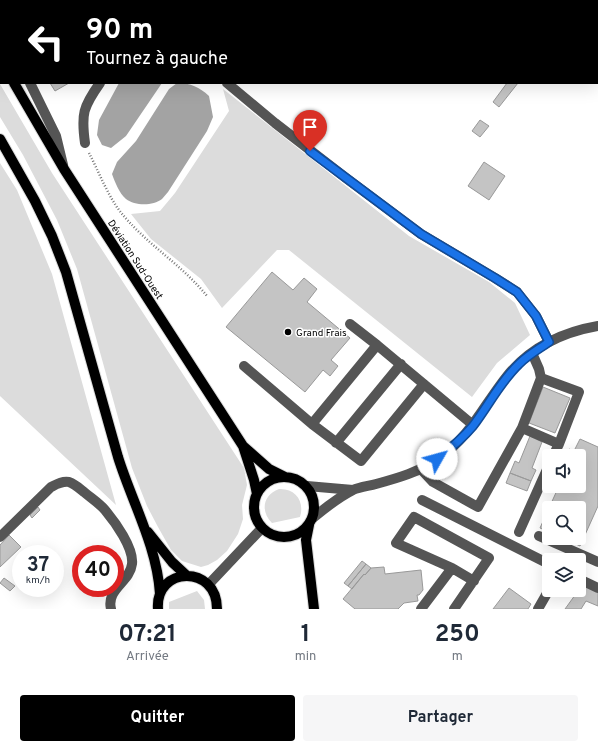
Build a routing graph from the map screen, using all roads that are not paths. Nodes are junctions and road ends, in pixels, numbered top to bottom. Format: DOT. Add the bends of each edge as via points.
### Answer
graph roads {
  1 [pos="15,84"];
  2 [pos="30,84"];
  3 [pos="99,84"];
  4 [pos="228,84"];
  5 [pos="0,139"];
  6 [pos="85,144"];
  7 [pos="64,169"];
  8 [pos="350,324"];
  9 [pos="598,326"];
  10 [pos="549,342"];
  11 [pos="377,345"];
  12 [pos="532,353"];
  13 [pos="401,364"];
  14 [pos="244,366"];
  15 [pos="541,378"];
  16 [pos="424,384"];
  17 [pos="312,424"];
  18 [pos="473,425"];
  19 [pos="522,428"];
  20 [pos="336,443"];
  21 [pos="558,444"];
  22 [pos="243,446"];
  23 [pos="556,449"];
  24 [pos="421,469"];
  25 [pos="285,477"];
  26 [pos="542,481"];
  27 [pos="307,486"];
  28 [pos="353,490"];
  29 [pos="257,494"];
  30 [pos="422,500"];
  31 [pos="311,521"];
  32 [pos="145,527"];
  33 [pos="262,528"];
  34 [pos="519,532"];
  35 [pos="539,536"];
  36 [pos="0,537"];
  37 [pos="542,560"];
  38 [pos="598,562"];
  39 [pos="452,568"];
  40 [pos="187,576"];
  41 [pos="474,581"];
  42 [pos="586,582"];
  43 [pos="209,584"];
  44 [pos="598,588"];
  45 [pos="160,594"];
  46 [pos="545,597"];
  47 [pos="111,609"];
  48 [pos="158,609"];
  49 [pos="217,609"];
  50 [pos="314,609"];
  51 [pos="421,609"];
  52 [pos="454,609"];
  53 [pos="538,609"];
  1 -- 7 [label="main road, Déviation Sud-Ouest"];
  2 -- 7 [label="street" via="56,136"];
  3 -- 6 [label="street" via="89,98 83,114"];
  4 -- 10 [label="street" via="275,123 421,234 517,292 536,316"];
  5 -- 32 [label="main road" via="35,201 66,272 118,457"];
  7 -- 22 [label="main road, Déviation Sud-Ouest"];
  8 -- 11 [label="street"];
  9 -- 10 [label="street" via="566,334"];
  10 -- 12 [label="street"];
  11 -- 13 [label="street"];
  11 -- 17 [label="street"];
  12 -- 15 [label="street"];
  12 -- 18 [label="street" via="507,377"];
  13 -- 16 [label="street"];
  13 -- 20 [label="street"];
  14 -- 17 [label="street"];
  15 -- 19 [label="street"];
  15 -- 21 [label="street" via="579,392"];
  16 -- 18 [label="street"];
  16 -- 20 [label="street" via="361,461"];
  17 -- 20 [label="street"];
  18 -- 24 [label="street" via="450,449"];
  19 -- 21 [label="street"];
  19 -- 24 [label="street" via="478,507 433,482"];
  21 -- 23 [label="street"];
  22 -- 25 [label="main road" via="269,468"];
  22 -- 29 [label="main road"];
  24 -- 28 [label="street"];
  25 -- 27 [label="main road" via="293,478"];
  25 -- 29 [label="main road" via="268,481"];
  26 -- 34 [label="street"];
  27 -- 28 [label="street"];
  27 -- 31 [label="main road" via="312,493 315,509"];
  28 -- 31 [label="street" via="326,507"];
  29 -- 33 [label="main road" via="254,501 255,516"];
  30 -- 37 [label="street"];
  31 -- 33 [label="main road" via="304,531 289,538 273,536"];
  31 -- 50 [label="main road" via="306,540"];
  32 -- 40 [label="main road" via="172,562"];
  32 -- 45 [label="main road" via="159,577"];
  33 -- 43 [label="street"];
  35 -- 38 [label="street"];
  36 -- 47 [label="street" via="51,487 58,483 73,484 105,510 131,553 130,573 115,590 111,598"];
  39 -- 41 [label="street"];
  39 -- 41 [label="street" via="396,543 414,517 489,558"];
  39 -- 51 [label="street"];
  40 -- 43 [label="main road" via="201,578"];
  40 -- 45 [label="main road" via="172,579"];
  41 -- 52 [label="street"];
  42 -- 44 [label="street"];
  43 -- 49 [label="main road" via="217,601"];
  45 -- 48 [label="main road"];
  46 -- 53 [label="street"];
}
